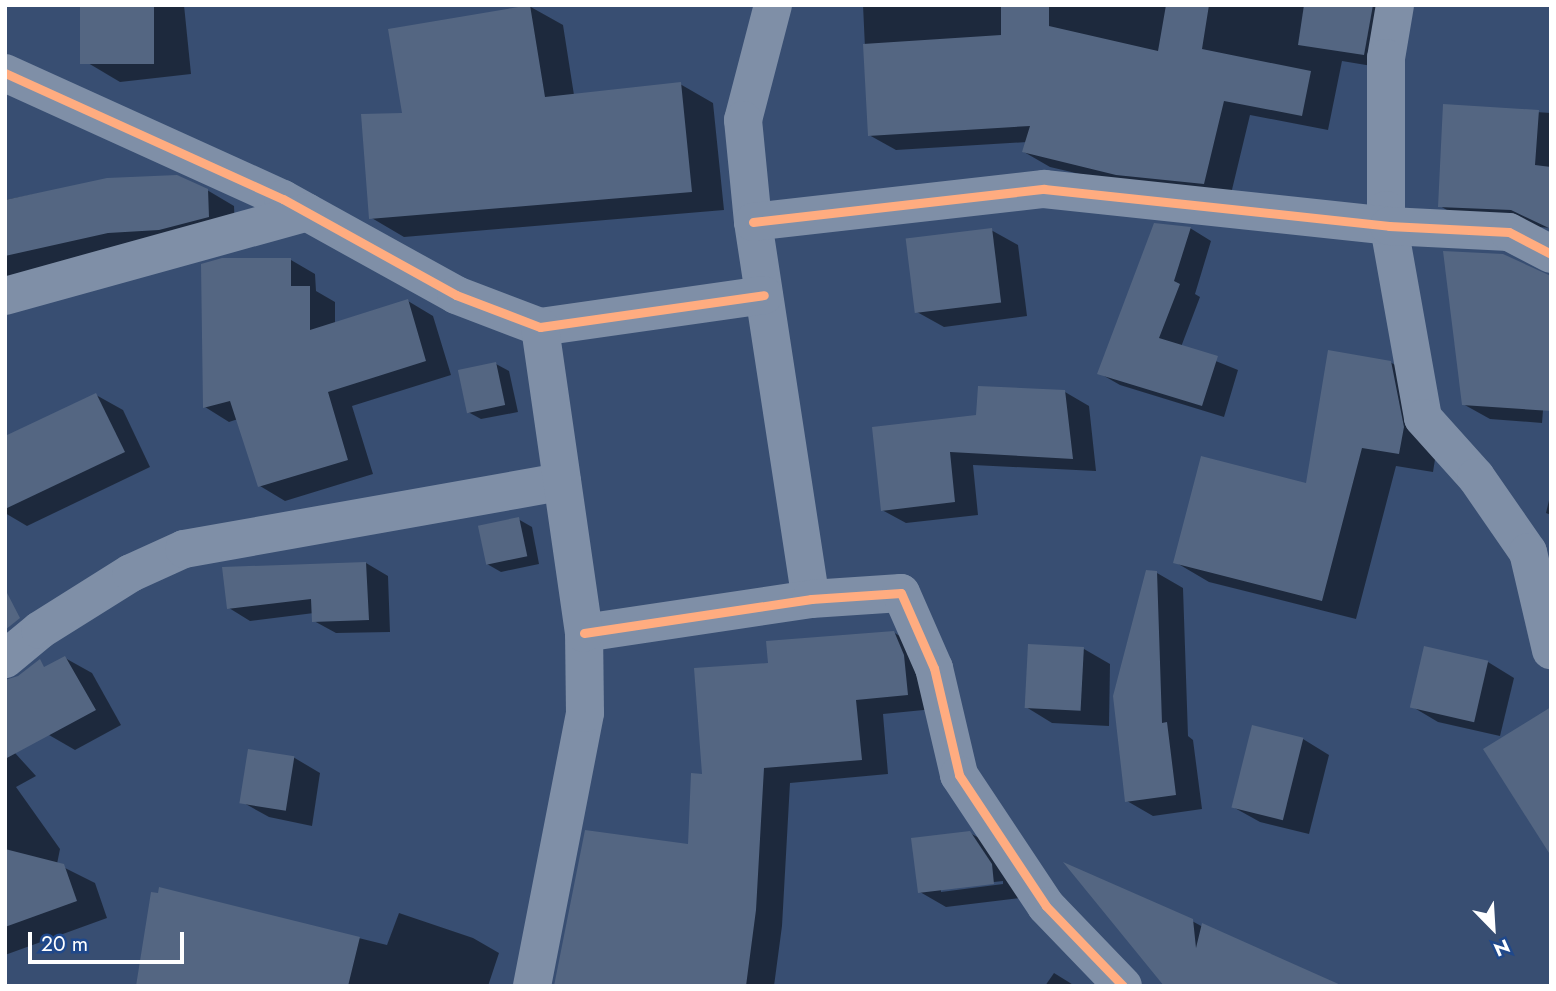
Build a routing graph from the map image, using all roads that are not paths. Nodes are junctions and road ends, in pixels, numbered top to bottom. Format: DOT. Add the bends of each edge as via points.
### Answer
graph roads {
  1 [pos="774,5"];
  2 [pos="1395,5"];
  3 [pos="5,73"];
  4 [pos="307,212"];
  5 [pos="753,222"];
  6 [pos="1389,226"];
  7 [pos="1551,254"];
  8 [pos="764,295"];
  9 [pos="5,296"];
  10 [pos="540,327"];
  11 [pos="562,482"];
  12 [pos="811,600"];
  13 [pos="584,634"];
  14 [pos="1551,650"];
  15 [pos="5,659"];
  16 [pos="532,986"];
  17 [pos="1123,986"];
  1 -- 5 [label="street" via="743,120"];
  2 -- 6 [label="street" via="1386,58"];
  3 -- 4 [label="street"];
  4 -- 9 [label="street"];
  4 -- 10 [label="street" via="456,295"];
  5 -- 6 [label="street" via="1044,189"];
  5 -- 8 [label="street"];
  6 -- 7 [label="street" via="1509,232"];
  6 -- 14 [label="street" via="1423,418 1476,477 1528,552"];
  8 -- 10 [label="street"];
  8 -- 12 [label="street"];
  10 -- 11 [label="street"];
  11 -- 13 [label="street"];
  11 -- 15 [label="street" via="184,549 131,573 40,630"];
  12 -- 13 [label="street"];
  12 -- 17 [label="street" via="901,593 934,668 959,775 1046,906"];
  13 -- 16 [label="street" via="585,713"];
}
